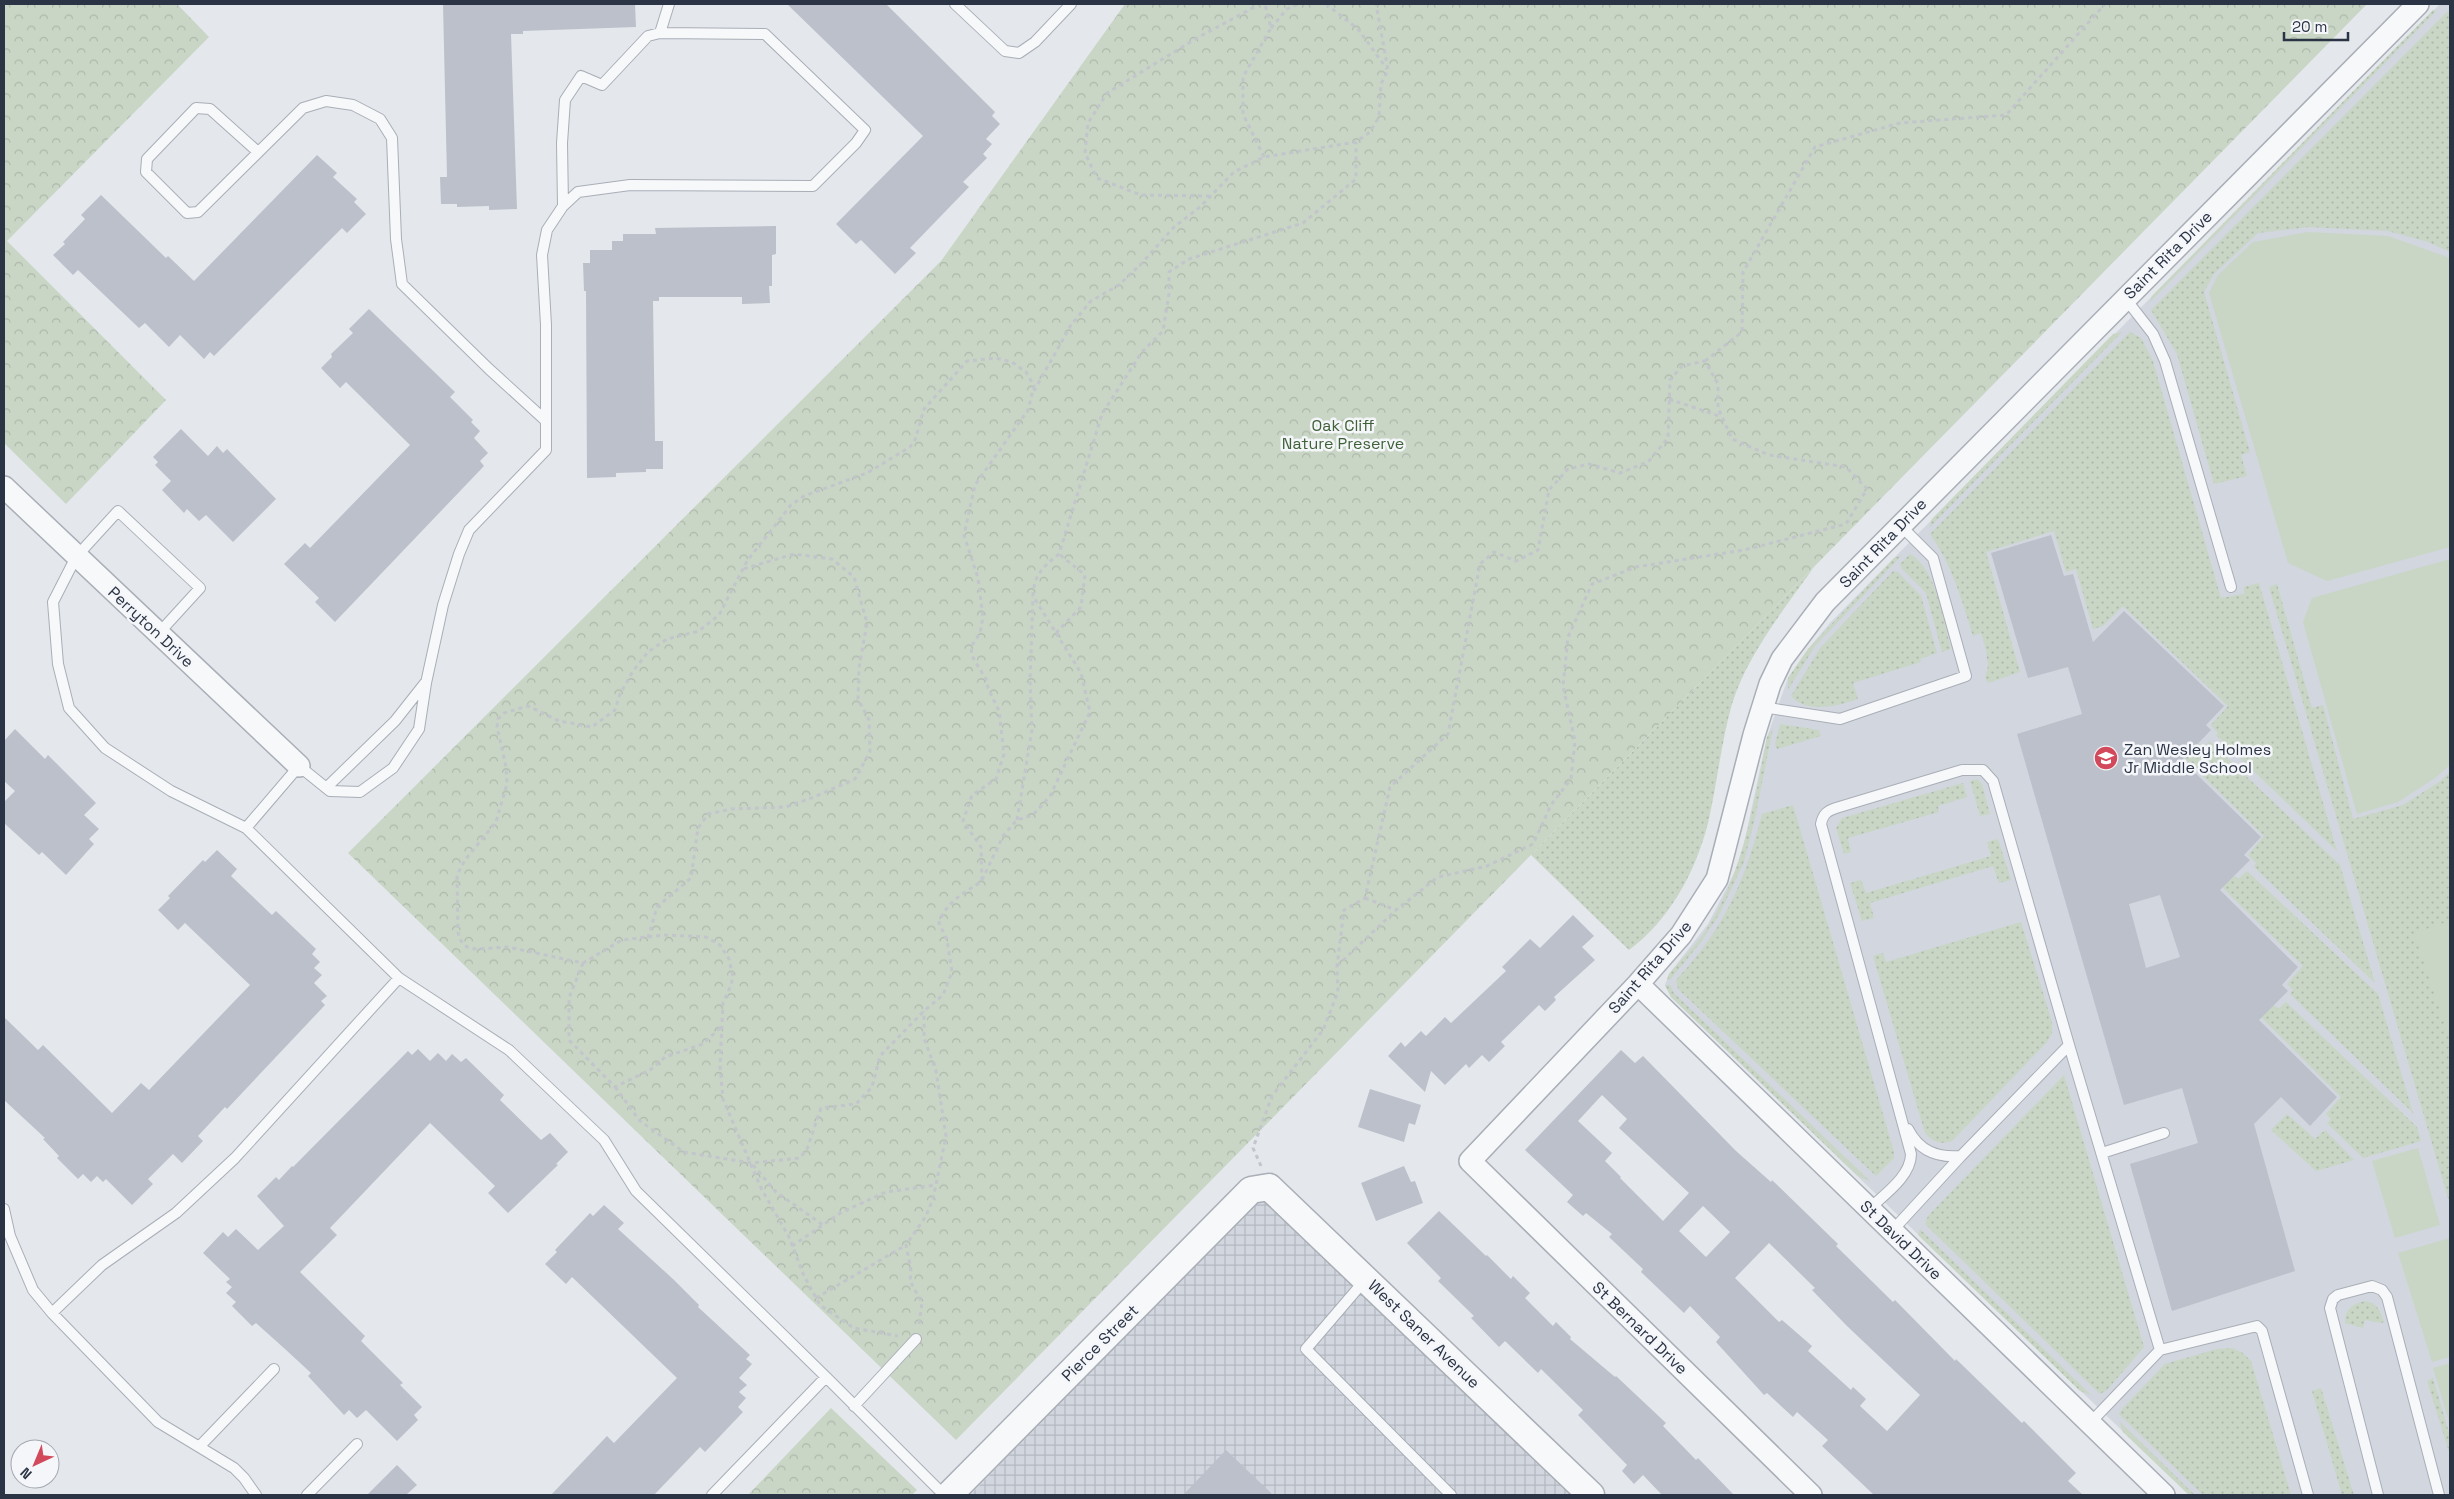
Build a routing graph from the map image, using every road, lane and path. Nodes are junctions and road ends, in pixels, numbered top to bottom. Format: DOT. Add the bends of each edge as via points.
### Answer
graph roads {
  1 [pos="670,4"];
  2 [pos="955,4"];
  3 [pos="1071,4"];
  4 [pos="1260,4"];
  5 [pos="1265,4"];
  6 [pos="1298,4"];
  7 [pos="1326,4"];
  8 [pos="1376,4"];
  9 [pos="2105,4"];
  10 [pos="2418,4"];
  11 [pos="1271,28"];
  12 [pos="660,33"];
  13 [pos="1388,70"];
  14 [pos="1356,142"];
  15 [pos="258,152"];
  16 [pos="1264,157"];
  17 [pos="1210,196"];
  18 [pos="563,206"];
  19 [pos="2125,298"];
  20 [pos="1704,361"];
  21 [pos="1033,394"];
  22 [pos="1669,399"];
  23 [pos="1722,417"];
  24 [pos="545,420"];
  25 [pos="4,487"];
  26 [pos="1900,525"];
  27 [pos="1059,554"];
  28 [pos="76,557"];
  29 [pos="743,569"];
  30 [pos="2230,587"];
  31 [pos="1033,596"];
  32 [pos="1056,633"];
  33 [pos="158,634"];
  34 [pos="426,682"];
  35 [pos="1762,707"];
  36 [pos="299,766"];
  37 [pos="326,788"];
  38 [pos="1018,820"];
  39 [pos="246,828"];
  40 [pos="982,881"];
  41 [pos="1365,898"];
  42 [pos="1396,910"];
  43 [pos="648,938"];
  44 [pos="583,963"];
  45 [pos="1337,966"];
  46 [pos="399,978"];
  47 [pos="1638,984"];
  48 [pos="924,1011"];
  49 [pos="722,1026"];
  50 [pos="2069,1046"];
  51 [pos="615,1087"];
  52 [pos="1904,1122"];
  53 [pos="2164,1133"];
  54 [pos="2102,1153"];
  55 [pos="1961,1156"];
  56 [pos="1470,1161"];
  57 [pos="751,1163"];
  58 [pos="936,1185"];
  59 [pos="1260,1189"];
  60 [pos="4,1209"];
  61 [pos="1869,1209"];
  62 [pos="823,1225"];
  63 [pos="1892,1231"];
  64 [pos="906,1245"];
  65 [pos="792,1246"];
  66 [pos="1366,1278"];
  67 [pos="816,1298"];
  68 [pos="52,1313"];
  69 [pos="916,1339"];
  70 [pos="2160,1350"];
  71 [pos="274,1369"];
  72 [pos="826,1377"];
  73 [pos="854,1406"];
  74 [pos="2090,1423"];
  75 [pos="357,1444"];
  76 [pos="200,1447"];
  77 [pos="1582,1492"];
  78 [pos="256,1495"];
  79 [pos="307,1495"];
  80 [pos="712,1495"];
  81 [pos="944,1495"];
  82 [pos="949,1495"];
  83 [pos="1451,1495"];
  84 [pos="1810,1495"];
  85 [pos="2164,1495"];
  86 [pos="2308,1495"];
  87 [pos="2378,1495"];
  88 [pos="2439,1495"];
  1 -- 12 [label="lane"];
  2 -- 3 [label="lane" via="1005,51 1019,53 1036,42"];
  4 -- 17 [label="path" via="1107,93 1088,122 1085,153 1097,178 1141,195"];
  5 -- 11 [label="path"];
  6 -- 11 [label="path" via="1288,9"];
  7 -- 13 [label="path" via="1358,29"];
  8 -- 13 [label="path"];
  9 -- 20 [label="path" via="2006,115 1900,124 1815,146 1743,272 1742,332"];
  10 -- 19 [label="street, Saint Rita Drive"];
  11 -- 16 [label="path" via="1243,77 1243,114"];
  12 -- 18 [label="lane" via="648,36 602,85 581,76 573,86 563,117"];
  12 -- 18 [label="lane" via="765,34 865,130 814,186 630,185 578,192"];
  13 -- 14 [label="path" via="1382,84 1379,117 1370,132"];
  14 -- 16 [label="path"];
  14 -- 27 [label="path" via="1356,179 1303,223 1190,259 1169,272 1163,331 1142,352 1102,414"];
  15 -- 15 [label="lane" via="198,212 186,213 146,172 147,159 196,108 210,110"];
  15 -- 24 [label="lane" via="302,108 326,101 353,104 380,119 392,138 396,239 402,284"];
  16 -- 17 [label="path" via="1234,172"];
  17 -- 21 [label="path" via="1174,227 1119,284 1091,301 1070,325"];
  18 -- 24 [label="lane" via="546,230 542,255 546,325"];
  19 -- 26 [label="street, Saint Rita Drive"];
  19 -- 30 [label="lane" via="2153,334 2164,360"];
  20 -- 22 [label="path" via="1682,366 1670,380"];
  20 -- 23 [label="path" via="1718,384 1718,408"];
  21 -- 29 [label="path" via="1031,378 1020,366 996,358 967,361 924,409 910,447 867,473 797,500 785,511"];
  21 -- 40 [label="path" via="1028,410 975,485 964,535 978,578 983,617 980,633 971,647 972,656 999,711 1004,754 996,778 972,795 963,822 981,847"];
  22 -- 23 [label="path"];
  22 -- 41 [label="path" via="1668,438 1648,462 1620,473 1589,464 1568,469 1549,490 1538,550 1516,561 1494,552 1480,564 1448,734 1390,788"];
  23 -- 42 [label="path" via="1732,439 1769,455 1846,467 1867,489 1846,524 1744,550 1636,567 1592,584 1568,637 1563,686 1575,741 1571,779 1551,805 1533,844 1487,866 1438,876"];
  24 -- 34 [label="lane" via="546,450 469,530 458,554"];
  25 -- 28 [label="street, Perryton Drive"];
  26 -- 35 [label="street, Saint Rita Drive" via="1825,602 1782,659"];
  26 -- 35 [label="lane" via="1933,558 1966,676 1840,719"];
  27 -- 31 [label="path" via="1034,581"];
  27 -- 32 [label="path" via="1085,574 1081,607"];
  28 -- 33 [label="street, Perryton Drive"];
  28 -- 33 [label="lane" via="118,511 200,588"];
  28 -- 39 [label="lane" via="53,602 58,664 69,708 105,748 171,791"];
  29 -- 43 [label="path" via="794,554 832,559 854,577 867,623 859,668 858,699 869,720 870,752 855,779 796,804 708,814 698,828 691,878 657,907"];
  29 -- 44 [label="path" via="719,615 699,631 667,639 648,652 633,671 614,710 592,727 559,720 528,706 511,709 498,719 507,784 496,822 457,874 458,934 467,947 475,949 508,947"];
  31 -- 32 [label="path"];
  31 -- 38 [label="path" via="1032,730"];
  32 -- 38 [label="path" via="1081,673 1090,712 1050,796 1034,815"];
  33 -- 36 [label="street, Perryton Drive"];
  34 -- 37 [label="lane" via="395,721"];
  34 -- 37 [label="lane" via="419,729 393,768 360,792 330,791"];
  35 -- 47 [label="street, Saint Rita Drive" via="1717,879 1681,935"];
  36 -- 37 [label="lane"];
  36 -- 39 [label="lane"];
  38 -- 40 [label="path" via="1003,836"];
  39 -- 46 [label="lane"];
  40 -- 48 [label="path" via="948,904 942,913 938,923 947,940 952,972 943,995"];
  41 -- 42 [label="path"];
  41 -- 45 [label="path" via="1344,910"];
  42 -- 45 [label="path"];
  43 -- 44 [label="path" via="622,940"];
  43 -- 49 [label="path" via="664,935 698,937 720,945 729,959 733,976 723,1003"];
  44 -- 51 [label="path" via="569,998 569,1040"];
  45 -- 59 [label="path" via="1338,992 1323,1030 1272,1096 1253,1148"];
  46 -- 68 [label="lane" via="235,1158 176,1213 102,1265"];
  46 -- 72 [label="lane" via="509,1050 604,1140 636,1191"];
  47 -- 56 [label="street, Saint Rita Drive"];
  47 -- 61 [label="street, St David Drive"];
  48 -- 57 [label="path" via="880,1056 872,1087 856,1104 821,1108 807,1149 800,1158"];
  48 -- 58 [label="path" via="924,1038 936,1071 946,1136"];
  49 -- 51 [label="path" via="703,1044 666,1057 650,1070"];
  49 -- 57 [label="path" via="720,1066 723,1099"];
  50 -- 52 [label="lane" via="1989,774 1983,770 1962,770 1828,810 1823,816 1821,830"];
  50 -- 54 [label="lane"];
  50 -- 55 [label="lane"];
  51 -- 57 [label="path" via="640,1121 684,1152"];
  52 -- 55 [label="lane" via="1916,1141 1932,1153"];
  52 -- 61 [label="lane" via="1911,1163"];
  53 -- 54 [label="lane"];
  54 -- 70 [label="lane"];
  55 -- 63 [label="lane"];
  56 -- 84 [label="street, St Bernard Drive"];
  57 -- 62 [label="path" via="776,1192"];
  57 -- 65 [label="path"];
  58 -- 62 [label="path" via="886,1192 842,1212"];
  58 -- 64 [label="path" via="926,1216"];
  59 -- 66 [label="street, West Saner Avenue"];
  59 -- 82 [label="street, Pierce Street"];
  60 -- 68 [label="lane" via="10,1236 33,1290"];
  61 -- 63 [label="street, St David Drive"];
  62 -- 65 [label="path"];
  63 -- 74 [label="street, St David Drive"];
  64 -- 67 [label="path"];
  64 -- 69 [label="path" via="910,1281 922,1303"];
  65 -- 67 [label="path"];
  66 -- 77 [label="street, West Saner Avenue"];
  66 -- 83 [label="lane" via="1306,1349"];
  67 -- 69 [label="path" via="826,1310 854,1328"];
  68 -- 76 [label="lane" via="158,1422"];
  69 -- 73 [label="lane"];
  70 -- 74 [label="lane"];
  70 -- 86 [label="lane" via="2257,1326 2262,1331"];
  71 -- 76 [label="lane"];
  72 -- 73 [label="lane"];
  72 -- 80 [label="lane"];
  73 -- 81 [label="lane"];
  74 -- 85 [label="street, St David Drive"];
  75 -- 79 [label="lane"];
  76 -- 78 [label="lane" via="234,1468"];
  87 -- 88 [label="lane" via="2330,1308 2338,1295 2372,1286 2382,1290 2386,1298"];
}
